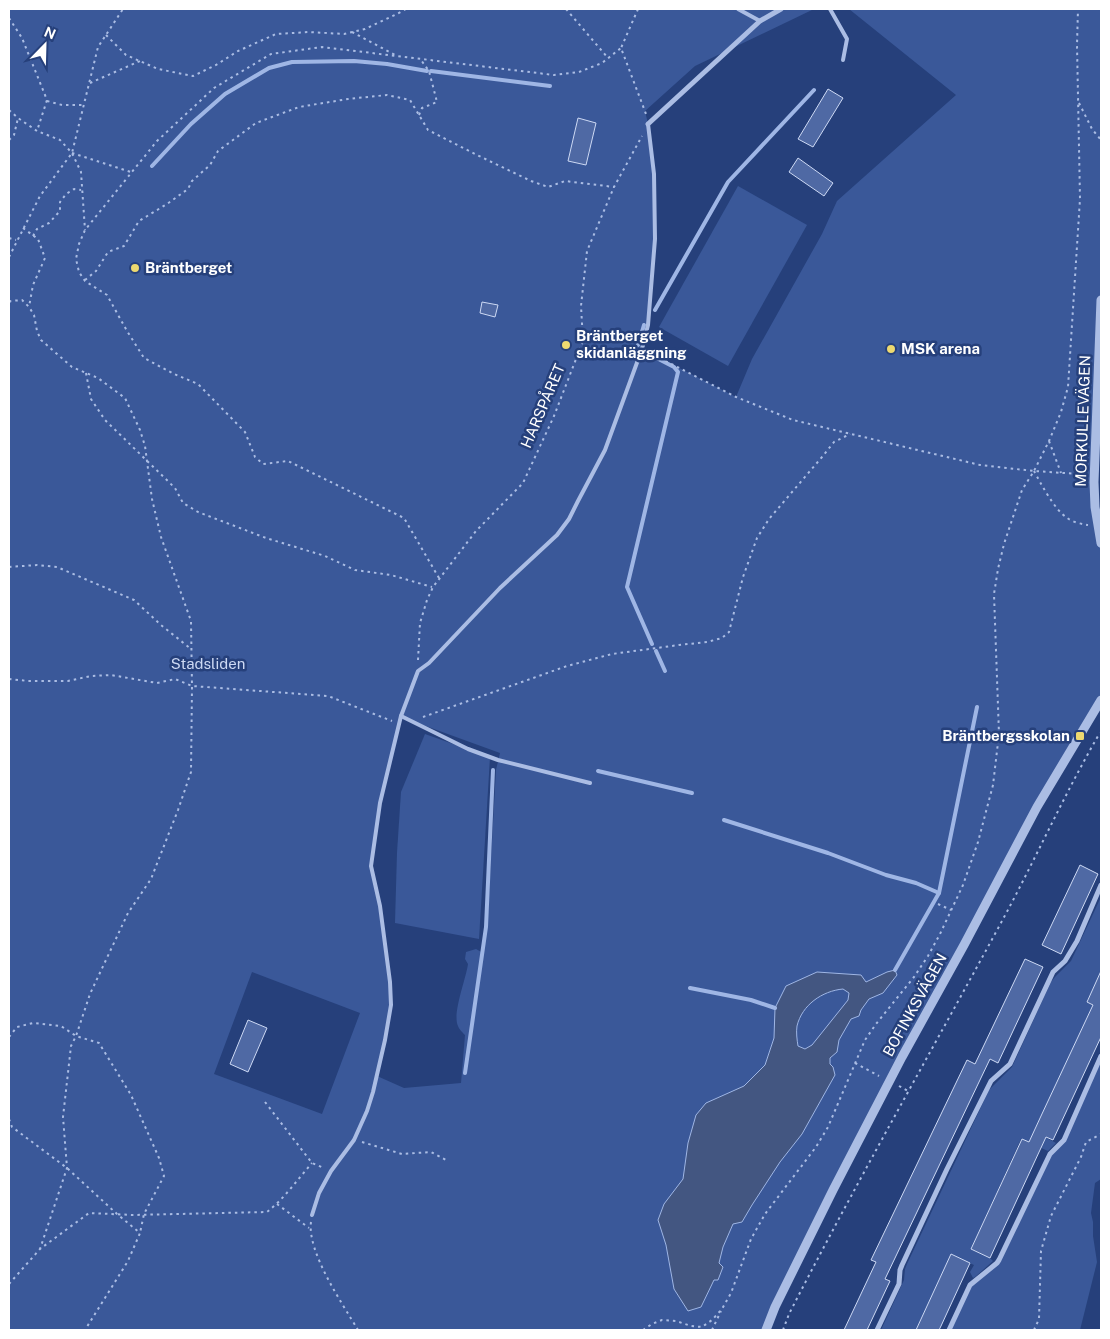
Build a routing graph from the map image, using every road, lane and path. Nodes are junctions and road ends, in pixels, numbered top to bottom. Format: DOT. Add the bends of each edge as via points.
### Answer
graph roads {
  1 [pos="123,9"];
  2 [pos="406,9"];
  3 [pos="566,9"];
  4 [pos="638,9"];
  5 [pos="738,9"];
  6 [pos="781,9"];
  7 [pos="830,9"];
  8 [pos="1078,9"];
  9 [pos="9,18"];
  10 [pos="760,21"];
  11 [pos="351,32"];
  12 [pos="106,35"];
  13 [pos="621,48"];
  14 [pos="399,57"];
  15 [pos="608,58"];
  16 [pos="421,59"];
  17 [pos="843,60"];
  18 [pos="140,61"];
  19 [pos="89,83"];
  20 [pos="46,100"];
  21 [pos="1078,101"];
  22 [pos="84,105"];
  23 [pos="9,110"];
  24 [pos="419,115"];
  25 [pos="18,118"];
  26 [pos="648,124"];
  27 [pos="38,131"];
  28 [pos="9,140"];
  29 [pos="1101,140"];
  30 [pos="72,153"];
  31 [pos="132,172"];
  32 [pos="614,187"];
  33 [pos="82,191"];
  34 [pos="23,228"];
  35 [pos="85,230"];
  36 [pos="33,236"];
  37 [pos="9,238"];
  38 [pos="17,240"];
  39 [pos="9,257"];
  40 [pos="84,281"];
  41 [pos="9,300"];
  42 [pos="1101,300"];
  43 [pos="29,307"];
  44 [pos="642,349"];
  45 [pos="86,373"];
  46 [pos="850,434"];
  47 [pos="1049,441"];
  48 [pos="147,460"];
  49 [pos="1034,472"];
  50 [pos="1061,474"];
  51 [pos="1079,474"];
  52 [pos="1098,526"];
  53 [pos="1101,543"];
  54 [pos="9,567"];
  55 [pos="439,578"];
  56 [pos="433,587"];
  57 [pos="191,649"];
  58 [pos="418,671"];
  59 [pos="9,679"];
  60 [pos="192,686"];
  61 [pos="1101,700"];
  62 [pos="401,716"];
  63 [pos="399,724"];
  64 [pos="1101,732"];
  65 [pos="1076,771"];
  66 [pos="1075,776"];
  67 [pos="590,783"];
  68 [pos="1101,885"];
  69 [pos="938,904"];
  70 [pos="951,910"];
  71 [pos="76,1036"];
  72 [pos="9,1037"];
  73 [pos="1101,1056"];
  74 [pos="265,1102"];
  75 [pos="9,1119"];
  76 [pos="1101,1134"];
  77 [pos="354,1140"];
  78 [pos="448,1161"];
  79 [pos="312,1164"];
  80 [pos="67,1168"];
  81 [pos="331,1171"];
  82 [pos="277,1204"];
  83 [pos="117,1214"];
  84 [pos="144,1214"];
  85 [pos="312,1215"];
  86 [pos="310,1229"];
  87 [pos="140,1233"];
  88 [pos="40,1249"];
  89 [pos="9,1284"];
  90 [pos="722,1309"];
  91 [pos="84,1330"];
  92 [pos="358,1330"];
  93 [pos="643,1330"];
  94 [pos="712,1330"];
  95 [pos="766,1330"];
  96 [pos="783,1330"];
  97 [pos="877,1330"];
  98 [pos="949,1330"];
  99 [pos="1034,1330"];
  1 -- 12 [label="path"];
  2 -- 11 [label="path" via="365,29"];
  3 -- 15 [label="path"];
  4 -- 13 [label="path"];
  5 -- 10 [label="lane"];
  6 -- 10 [label="street"];
  7 -- 17 [label="lane" via="847,39"];
  8 -- 21 [label="path"];
  9 -- 20 [label="path" via="22,38"];
  10 -- 26 [label="street"];
  11 -- 14 [label="path"];
  11 -- 18 [label="path" via="276,34 193,76 158,69"];
  12 -- 18 [label="path" via="126,55"];
  12 -- 19 [label="path" via="98,47"];
  13 -- 15 [label="path"];
  13 -- 26 [label="path"];
  14 -- 16 [label="path"];
  14 -- 31 [label="path" via="322,47 271,54 214,88 157,141"];
  15 -- 16 [label="path" via="579,72 554,75"];
  16 -- 24 [label="path" via="429,71 437,102 422,108"];
  18 -- 19 [label="path"];
  19 -- 22 [label="path"];
  20 -- 22 [label="path" via="62,106"];
  20 -- 27 [label="path"];
  21 -- 29 [label="path"];
  21 -- 47 [label="path" via="1080,199 1068,387"];
  22 -- 30 [label="path"];
  23 -- 25 [label="path"];
  24 -- 32 [label="path" via="428,130 531,181 548,187 565,181"];
  24 -- 40 [label="path" via="410,100 387,95 299,107 256,123 218,151 188,189 139,221 124,246 108,252 96,271"];
  25 -- 27 [label="path"];
  25 -- 28 [label="path" via="14,135"];
  26 -- 32 [label="path, HARSPÅRET"];
  26 -- 44 [label="lane" via="654,174 655,239 648,324"];
  27 -- 30 [label="path" via="60,140"];
  30 -- 31 [label="path"];
  30 -- 33 [label="path" via="81,172"];
  30 -- 34 [label="path" via="40,196"];
  31 -- 35 [label="path"];
  32 -- 55 [label="path, HARSPÅRET" via="587,251 581,306 583,341 554,416 523,483 476,531"];
  33 -- 35 [label="path"];
  33 -- 36 [label="path" via="74,189 66,194 60,202 60,211 49,223 36,229"];
  34 -- 36 [label="path"];
  34 -- 38 [label="path"];
  35 -- 40 [label="path" via="78,244 76,259"];
  36 -- 43 [label="path" via="38,239 45,258 33,285"];
  37 -- 38 [label="path"];
  38 -- 39 [label="path"];
  40 -- 55 [label="path" via="107,295 144,358 198,384 245,432 255,457 263,464 288,461 404,518"];
  41 -- 43 [label="path" via="22,300"];
  42 -- 52 [label="street, MORKULLEVÄGEN" via="1094,482"];
  43 -- 45 [label="path" via="41,340 72,368"];
  44 -- 46 [label="path" via="736,397 793,420"];
  44 -- 58 [label="lane" via="605,450 569,519 557,535"];
  45 -- 48 [label="path" via="91,399 105,420"];
  45 -- 48 [label="path" via="126,398 140,430"];
  46 -- 49 [label="path" via="980,465"];
  46 -- 62 [label="path" via="834,442 757,538 743,576 729,632 722,638 612,654 567,666 418,719"];
  47 -- 49 [label="path"];
  47 -- 50 [label="path"];
  48 -- 56 [label="path" via="175,488 183,503 198,512 325,556 354,570 391,575"];
  48 -- 57 [label="path" via="161,537 190,621"];
  49 -- 50 [label="path"];
  49 -- 52 [label="path" via="1066,517"];
  49 -- 70 [label="path" via="1022,490 1004,544 994,594 999,734 993,785 978,842"];
  50 -- 51 [label="path"];
  52 -- 53 [label="street, MORKULLEVÄGEN"];
  54 -- 57 [label="path" via="57,567 134,600"];
  55 -- 56 [label="path, HARSPÅRET"];
  56 -- 58 [label="path, HARSPÅRET" via="420,623"];
  57 -- 60 [label="path"];
  58 -- 62 [label="lane"];
  59 -- 60 [label="path" via="68,681 111,675 157,683 175,679"];
  60 -- 63 [label="path" via="328,696"];
  60 -- 71 [label="path" via="191,772 151,879 128,913 90,994"];
  61 -- 95 [label="street, BOFINKSVÄGEN" via="1037,807 902,1056"];
  62 -- 63 [label="lane"];
  62 -- 67 [label="lane" via="498,760"];
  63 -- 77 [label="lane" via="380,802 371,866 380,906 391,1005 373,1092"];
  64 -- 66 [label="path"];
  65 -- 66 [label="path"];
  66 -- 96 [label="path" via="1008,909 858,1184"];
  68 -- 97 [label="street" via="1077,941 1052,972 1010,1064 991,1081 947,1168 900,1270 899,1284"];
  69 -- 70 [label="path"];
  70 -- 90 [label="path" via="914,977 866,1040 816,1147 751,1239"];
  71 -- 72 [label="path" via="61,1026 33,1023 17,1027"];
  71 -- 80 [label="path" via="71,1046 63,1116"];
  71 -- 84 [label="path" via="99,1044 131,1095 159,1158 164,1176"];
  73 -- 98 [label="street" via="1064,1140 1050,1154 999,1260 970,1285"];
  74 -- 79 [label="path"];
  75 -- 80 [label="path" via="12,1127"];
  76 -- 99 [label="path" via="1086,1142 1082,1157 1051,1216 1041,1251 1039,1319"];
  77 -- 78 [label="path" via="402,1154 430,1152"];
  77 -- 81 [label="lane"];
  79 -- 81 [label="path"];
  79 -- 82 [label="path"];
  80 -- 83 [label="path"];
  80 -- 88 [label="path"];
  81 -- 85 [label="lane"];
  82 -- 84 [label="path" via="267,1212 256,1213"];
  82 -- 86 [label="path"];
  83 -- 84 [label="path"];
  83 -- 87 [label="path"];
  83 -- 88 [label="path" via="89,1213"];
  84 -- 87 [label="path"];
  85 -- 86 [label="path"];
  86 -- 92 [label="path" via="319,1261"];
  87 -- 91 [label="path" via="128,1261"];
  88 -- 89 [label="path"];
  90 -- 93 [label="path" via="702,1327 662,1320"];
  90 -- 94 [label="path"];
}
